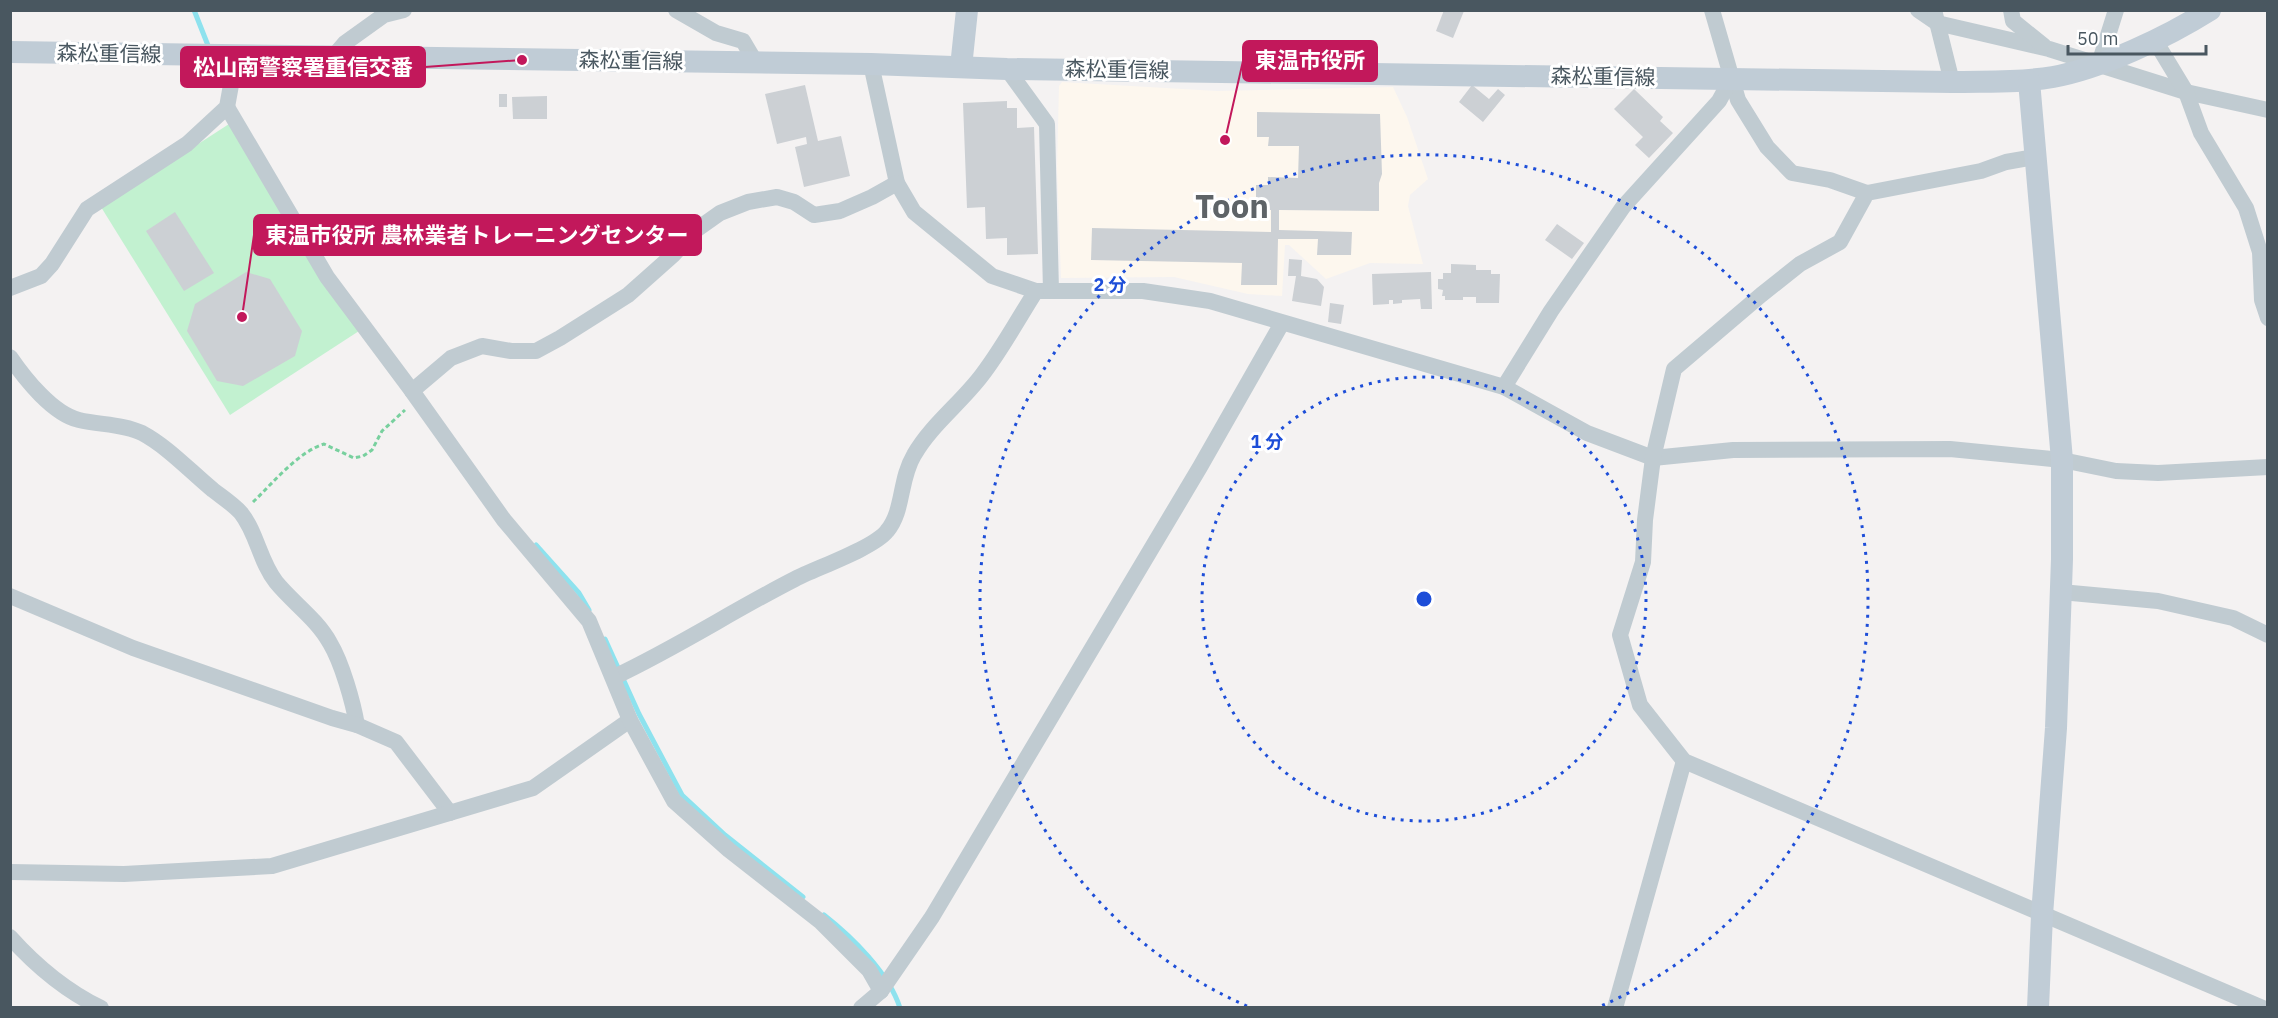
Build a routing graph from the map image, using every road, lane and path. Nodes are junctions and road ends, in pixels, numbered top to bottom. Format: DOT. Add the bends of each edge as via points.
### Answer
graph roads {
  1 [pos="404,10"];
  2 [pos="676,10"];
  3 [pos="967,10"];
  4 [pos="1712,10"];
  5 [pos="1918,10"];
  6 [pos="2011,10"];
  7 [pos="2116,10"];
  8 [pos="2210,10"];
  9 [pos="1935,17"];
  10 [pos="2154,39"];
  11 [pos="2049,50"];
  12 [pos="10,52"];
  13 [pos="231,56"];
  14 [pos="333,57"];
  15 [pos="756,63"];
  16 [pos="870,64"];
  17 [pos="2099,64"];
  18 [pos="961,67"];
  19 [pos="1007,69"];
  20 [pos="1731,79"];
  21 [pos="2029,81"];
  22 [pos="1952,82"];
  23 [pos="2186,92"];
  24 [pos="227,107"];
  25 [pos="2268,110"];
  26 [pos="2036,157"];
  27 [pos="897,183"];
  28 [pos="1867,193"];
  29 [pos="10,288"];
  30 [pos="1044,291"];
  31 [pos="2268,318"];
  32 [pos="1282,322"];
  33 [pos="10,357"];
  34 [pos="1504,387"];
  35 [pos="416,395"];
  36 [pos="1653,458"];
  37 [pos="2062,460"];
  38 [pos="2268,467"];
  39 [pos="241,513"];
  40 [pos="2061,592"];
  41 [pos="10,596"];
  42 [pos="2268,635"];
  43 [pos="614,677"];
  44 [pos="630,720"];
  45 [pos="357,725"];
  46 [pos="1684,761"];
  47 [pos="450,813"];
  48 [pos="10,872"];
  49 [pos="2042,915"];
  50 [pos="10,937"];
  51 [pos="880,992"];
  52 [pos="101,1008"];
  53 [pos="861,1008"];
  54 [pos="1615,1008"];
  55 [pos="2038,1008"];
  56 [pos="2263,1008"];
  1 -- 14 [label="street" via="384,15 345,43"];
  2 -- 15 [label="street" via="716,33 743,40"];
  3 -- 18 [label="main road"];
  4 -- 20 [label="street"];
  5 -- 9 [label="street"];
  6 -- 11 [label="street" via="2013,21"];
  7 -- 17 [label="street"];
  8 -- 10 [label="main road, 森松重信線"];
  9 -- 11 [label="street"];
  9 -- 22 [label="street"];
  10 -- 17 [label="main road, 森松重信線"];
  10 -- 23 [label="street"];
  11 -- 17 [label="street"];
  12 -- 13 [label="main road, 森松重信線"];
  13 -- 14 [label="main road, 森松重信線"];
  13 -- 24 [label="street"];
  14 -- 15 [label="main road, 森松重信線"];
  15 -- 16 [label="main road, 森松重信線"];
  16 -- 18 [label="main road, 森松重信線"];
  16 -- 27 [label="street"];
  17 -- 21 [label="main road, 森松重信線"];
  17 -- 23 [label="street"];
  18 -- 19 [label="main road, 森松重信線"];
  19 -- 20 [label="main road, 森松重信線"];
  19 -- 30 [label="street" via="1047,124"];
  20 -- 22 [label="main road, 森松重信線"];
  20 -- 28 [label="street" via="1738,100 1767,147 1792,173 1830,180"];
  20 -- 34 [label="street" via="1719,101 1623,207 1551,310"];
  21 -- 22 [label="main road, 森松重信線"];
  21 -- 26 [label="main road"];
  23 -- 25 [label="street"];
  23 -- 31 [label="street" via="2201,133 2246,208 2260,252 2262,300"];
  24 -- 29 [label="street" via="187,144 87,209 41,276"];
  24 -- 35 [label="street" via="327,277"];
  26 -- 28 [label="street"];
  26 -- 37 [label="main road"];
  27 -- 30 [label="street" via="914,212 992,276"];
  27 -- 35 [label="street" via="840,211 814,215 777,197 748,202 720,213 696,230 628,295 560,338 536,351 482,346 451,358"];
  28 -- 36 [label="street" via="1840,242 1792,270 1674,369"];
  30 -- 32 [label="street" via="1143,291 1210,301"];
  30 -- 43 [label="street" via="982,375 915,452 903,478 899,508 887,532"];
  32 -- 34 [label="street"];
  32 -- 51 [label="street" via="932,917"];
  33 -- 39 [label="street" via="63,414 142,434"];
  34 -- 36 [label="street" via="1587,433"];
  35 -- 39 [label="path" via="382,431 372,450 354,458 324,444 316,446"];
  35 -- 43 [label="street" via="504,520 589,621"];
  36 -- 37 [label="street" via="1732,450 1950,449"];
  36 -- 46 [label="street" via="1643,561 1620,635 1640,705"];
  37 -- 38 [label="street" via="2116,471 2158,473"];
  37 -- 40 [label="main road"];
  39 -- 45 [label="street" via="275,581 331,643 353,702"];
  40 -- 42 [label="street" via="2158,601 2233,618"];
  40 -- 49 [label="main road"];
  41 -- 45 [label="street" via="133,648"];
  43 -- 44 [label="street"];
  44 -- 47 [label="street" via="533,788"];
  44 -- 51 [label="street" via="674,801 821,922 869,970"];
  45 -- 47 [label="street" via="396,742"];
  46 -- 49 [label="street"];
  46 -- 54 [label="street"];
  47 -- 48 [label="street" via="272,866 124,874"];
  49 -- 55 [label="main road"];
  49 -- 56 [label="street"];
  50 -- 52 [label="street" via="53,979"];
  51 -- 53 [label="street"];
}
